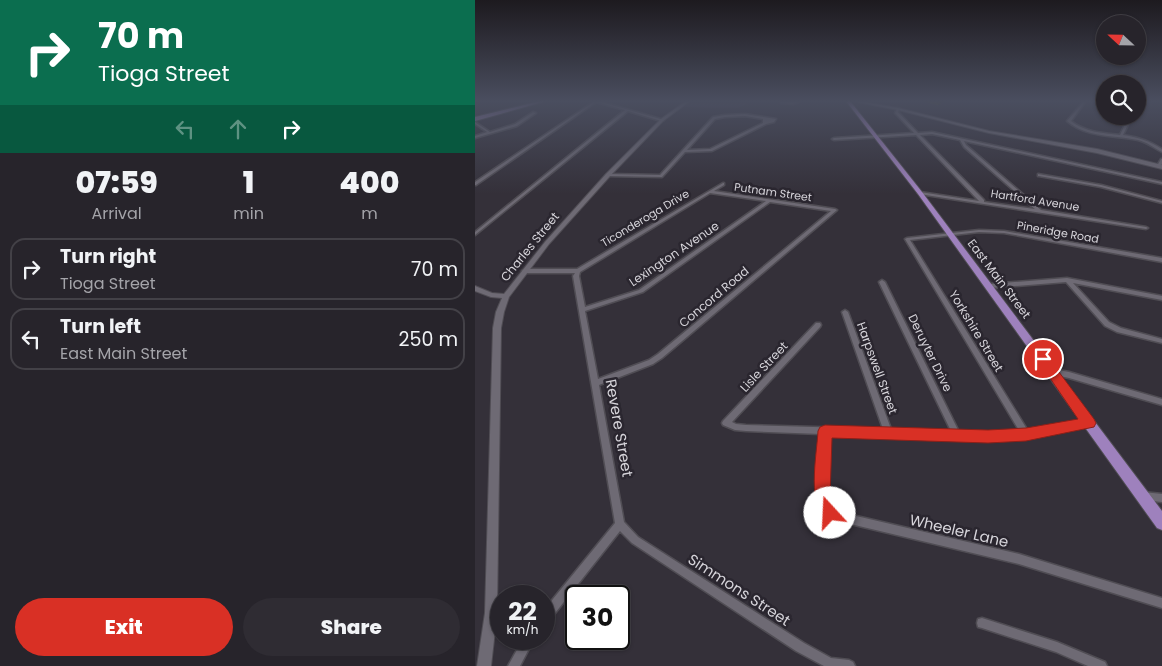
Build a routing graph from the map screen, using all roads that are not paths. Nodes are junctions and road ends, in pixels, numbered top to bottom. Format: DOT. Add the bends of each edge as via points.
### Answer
graph roads {
  1 [pos="489,132"];
  2 [pos="551,132"];
  3 [pos="600,132"];
  4 [pos="649,132"];
  5 [pos="702,132"];
  6 [pos="748,132"];
  7 [pos="872,132"];
  8 [pos="989,132"];
  9 [pos="1104,132"];
  10 [pos="1123,132"];
  11 [pos="916,133"];
  12 [pos="875,136"];
  13 [pos="1121,136"];
  14 [pos="475,137"];
  15 [pos="834,139"];
  16 [pos="962,140"];
  17 [pos="1161,149"];
  18 [pos="684,151"];
  19 [pos="1162,160"];
  20 [pos="1161,166"];
  21 [pos="608,175"];
  22 [pos="1039,175"];
  23 [pos="1162,183"];
  24 [pos="475,184"];
  25 [pos="723,184"];
  26 [pos="709,192"];
  27 [pos="920,193"];
  28 [pos="769,201"];
  29 [pos="982,201"];
  30 [pos="1162,202"];
  31 [pos="835,210"];
  32 [pos="1039,211"];
  33 [pos="1146,228"];
  34 [pos="475,234"];
  35 [pos="949,234"];
  36 [pos="1162,260"];
  37 [pos="525,270"];
  38 [pos="578,271"];
  39 [pos="1067,280"];
  40 [pos="882,282"];
  41 [pos="990,286"];
  42 [pos="475,288"];
  43 [pos="505,296"];
  44 [pos="1162,298"];
  45 [pos="583,310"];
  46 [pos="845,312"];
  47 [pos="818,325"];
  48 [pos="1162,341"];
  49 [pos="1053,372"];
  50 [pos="596,383"];
  51 [pos="1162,402"];
  52 [pos="1089,423"];
  53 [pos="825,431"];
  54 [pos="888,432"];
  55 [pos="957,435"];
  56 [pos="1026,435"];
  57 [pos="1143,496"];
  58 [pos="1162,498"];
  59 [pos="1162,523"];
  60 [pos="620,524"];
  61 [pos="1162,603"];
  62 [pos="555,604"];
  63 [pos="982,623"];
  64 [pos="523,650"];
  65 [pos="484,666"];
  66 [pos="514,666"];
  67 [pos="849,666"];
  68 [pos="1101,666"];
  1 -- 14 [label="street"];
  2 -- 24 [label="street"];
  3 -- 34 [label="street"];
  4 -- 21 [label="street, Charles Street"];
  5 -- 18 [label="street"];
  6 -- 18 [label="street" via="711,150"];
  7 -- 12 [label="highway, East Main Street"];
  8 -- 20 [label="main road"];
  9 -- 13 [label="street"];
  10 -- 13 [label="street"];
  11 -- 12 [label="street"];
  11 -- 16 [label="street"];
  11 -- 29 [label="street"];
  12 -- 15 [label="street"];
  12 -- 27 [label="highway, East Main Street"];
  13 -- 17 [label="street"];
  16 -- 23 [label="street"];
  16 -- 32 [label="street"];
  18 -- 21 [label="street" via="661,176"];
  19 -- 20 [label="street"];
  21 -- 37 [label="street, Charles Street"];
  22 -- 30 [label="street" via="1101,186"];
  25 -- 26 [label="street, Ticonderoga Drive"];
  26 -- 28 [label="street, Putnam Street"];
  26 -- 38 [label="street, Ticonderoga Drive"];
  27 -- 29 [label="street, Hartford Avenue"];
  27 -- 35 [label="highway, East Main Street"];
  28 -- 31 [label="street, Putnam Street"];
  28 -- 45 [label="street, Lexington Avenue" via="641,291"];
  29 -- 32 [label="street, Hartford Avenue"];
  31 -- 50 [label="street, Concord Road" via="660,356"];
  32 -- 33 [label="street, Hartford Avenue"];
  35 -- 36 [label="street, Pineridge Road" via="1005,232"];
  35 -- 41 [label="highway, East Main Street"];
  35 -- 56 [label="street, Yorkshire Street" via="907,240"];
  37 -- 38 [label="street"];
  37 -- 43 [label="street, Charles Street"];
  38 -- 45 [label="street, Revere Street"];
  39 -- 41 [label="street"];
  39 -- 44 [label="street"];
  39 -- 48 [label="street" via="1107,324"];
  40 -- 55 [label="street, Deruyter Drive"];
  41 -- 49 [label="highway, East Main Street"];
  42 -- 43 [label="street" via="491,296"];
  43 -- 65 [label="street, Charles Street" via="497,328 491,613"];
  45 -- 50 [label="street, Revere Street"];
  46 -- 54 [label="street, Harpswell Street"];
  47 -- 53 [label="street, Lisle Street" via="726,423 747,428"];
  49 -- 51 [label="street"];
  49 -- 52 [label="highway, East Main Street"];
  50 -- 60 [label="street, Revere Street"];
  52 -- 56 [label="street"];
  52 -- 57 [label="highway, East Main Street"];
  53 -- 54 [label="street"];
  53 -- 61 [label="street, Wheeler Lane" via="822,497 830,513 1019,558"];
  54 -- 55 [label="street"];
  55 -- 56 [label="street"];
  57 -- 58 [label="street"];
  57 -- 59 [label="highway, East Main Street"];
  60 -- 62 [label="street"];
  60 -- 67 [label="street, Simmons Street" via="635,540 799,647 829,663"];
  63 -- 68 [label="street" via="1057,647"];
  64 -- 66 [label="street"];
}
